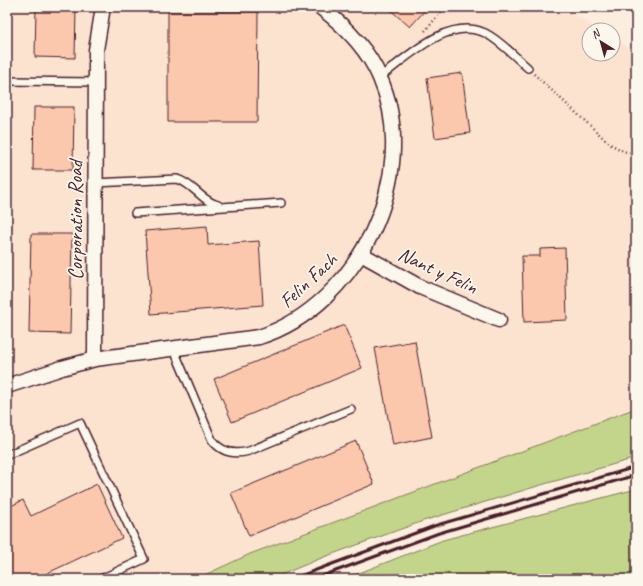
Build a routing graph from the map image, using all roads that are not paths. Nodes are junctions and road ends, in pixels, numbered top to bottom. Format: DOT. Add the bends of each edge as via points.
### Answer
graph roads {
  1 [pos="103,7"];
  2 [pos="320,7"];
  3 [pos="528,68"];
  4 [pos="380,77"];
  5 [pos="7,81"];
  6 [pos="96,82"];
  7 [pos="95,183"];
  8 [pos="281,203"];
  9 [pos="224,207"];
  10 [pos="135,213"];
  11 [pos="361,254"];
  12 [pos="499,320"];
  13 [pos="174,350"];
  14 [pos="95,359"];
  15 [pos="7,386"];
  16 [pos="351,409"];
  17 [pos="7,455"];
  18 [pos="101,579"];
  1 -- 6 [label="street, Corporation Road" via="96,50"];
  2 -- 4 [label="street, Felin Fach" via="355,39"];
  3 -- 4 [label="lane" via="486,34 467,28 444,33"];
  4 -- 11 [label="street, Felin Fach" via="392,120 393,155 381,212"];
  5 -- 6 [label="lane"];
  6 -- 7 [label="street, Corporation Road"];
  7 -- 9 [label="lane" via="178,179 189,184 207,202"];
  7 -- 14 [label="street, Corporation Road"];
  8 -- 9 [label="lane"];
  9 -- 10 [label="lane"];
  11 -- 12 [label="street, Nant y Felin" via="420,287"];
  11 -- 13 [label="street, Felin Fach" via="334,289 310,310 280,330 259,337"];
  13 -- 14 [label="street, Felin Fach"];
  13 -- 16 [label="lane" via="209,435 215,444 228,451 249,451"];
  14 -- 15 [label="street, Felin Fach"];
  17 -- 18 [label="lane" via="80,423 144,559"];
}
